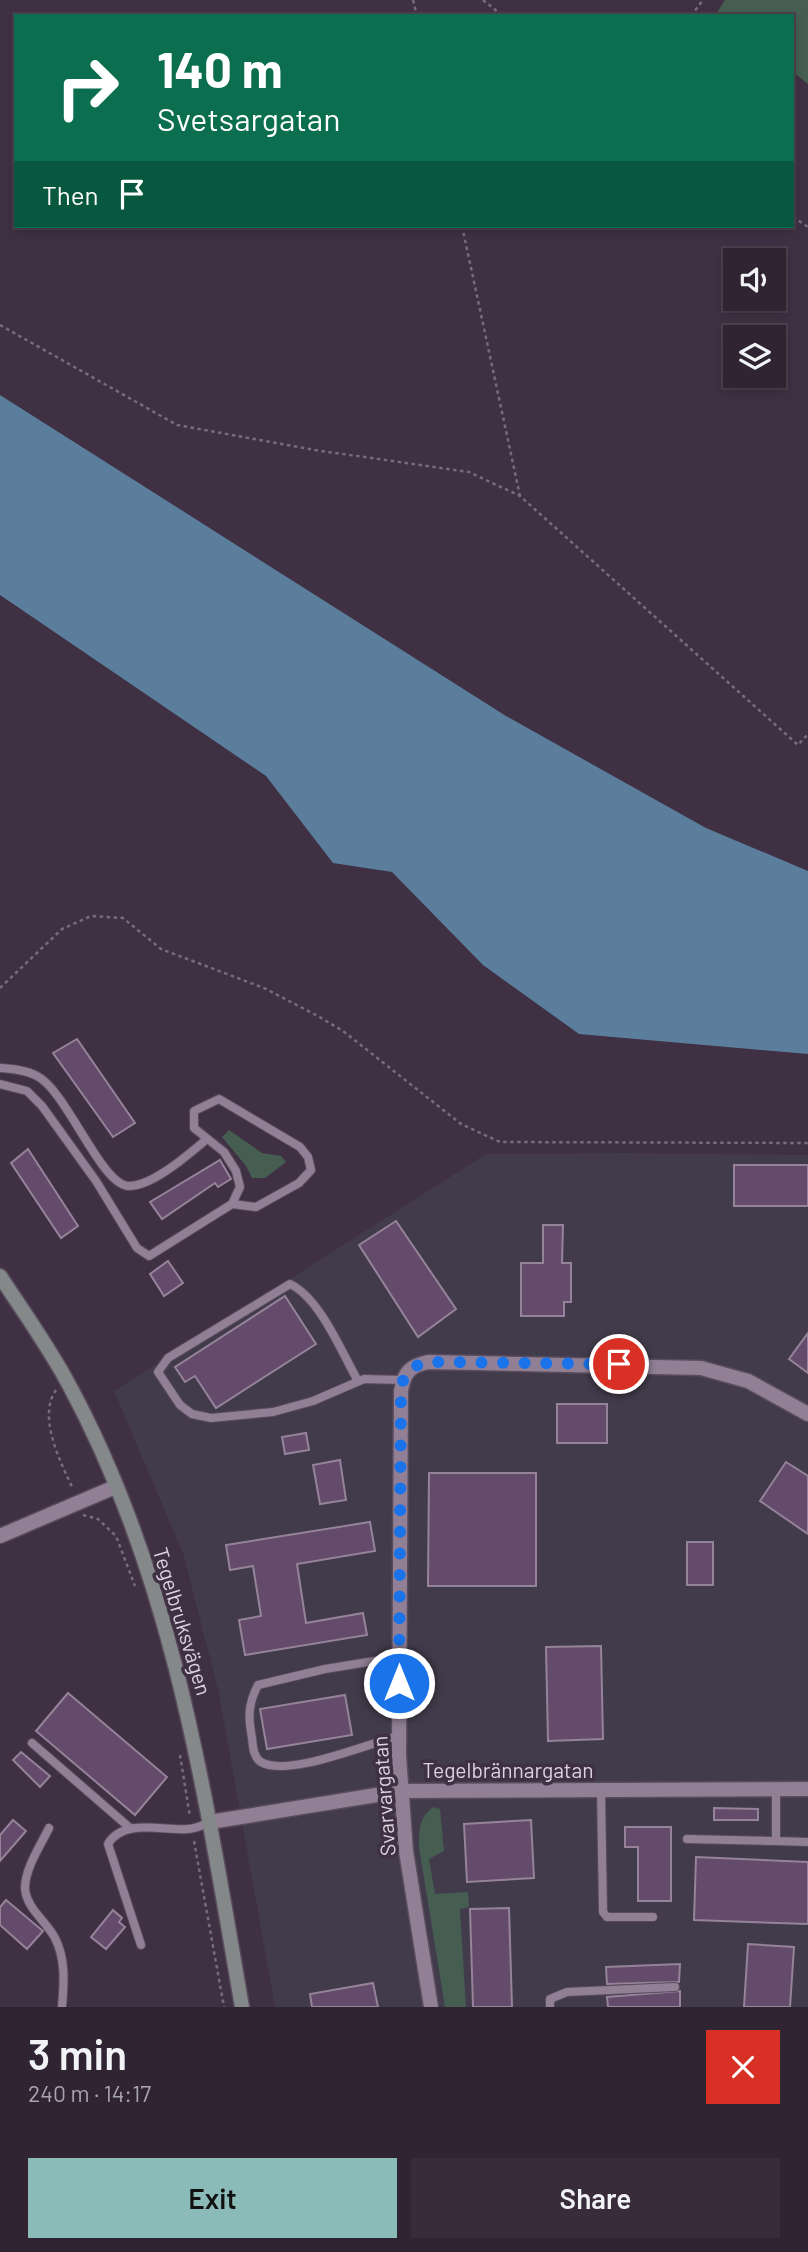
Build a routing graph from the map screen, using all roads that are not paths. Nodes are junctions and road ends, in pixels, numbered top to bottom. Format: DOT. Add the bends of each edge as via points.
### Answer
graph roads {
  1 [pos="0,1068"];
  2 [pos="0,1084"];
  3 [pos="207,1139"];
  4 [pos="232,1204"];
  5 [pos="0,1276"];
  6 [pos="405,1376"];
  7 [pos="358,1381"];
  8 [pos="808,1414"];
  9 [pos="115,1487"];
  10 [pos="0,1536"];
  11 [pos="399,1657"];
  12 [pos="399,1736"];
  13 [pos="32,1743"];
  14 [pos="776,1789"];
  15 [pos="808,1789"];
  16 [pos="601,1790"];
  17 [pos="401,1791"];
  18 [pos="210,1822"];
  19 [pos="49,1828"];
  20 [pos="130,1828"];
  21 [pos="687,1839"];
  22 [pos="776,1841"];
  23 [pos="808,1842"];
  24 [pos="653,1917"];
  25 [pos="141,1945"];
  26 [pos="675,1987"];
  27 [pos="62,2007"];
  28 [pos="242,2007"];
  29 [pos="431,2007"];
  30 [pos="550,2007"];
  1 -- 3 [label="lane" via="38,1076 50,1086 90,1149 120,1184 129,1186 152,1178"];
  2 -- 4 [label="lane" via="27,1091 42,1106 96,1181 136,1248 149,1256"];
  3 -- 4 [label="lane" via="224,1152 236,1171 240,1187"];
  3 -- 4 [label="lane" via="194,1128 194,1111 219,1099 300,1147 307,1157 311,1170 299,1183 256,1207"];
  5 -- 9 [label="street, Tegelbruksvägen" via="68,1383"];
  6 -- 7 [label="lane"];
  6 -- 8 [label="street" via="414,1365 428,1362 674,1365 748,1381"];
  6 -- 11 [label="street, Svarvargatan"];
  7 -- 7 [label="lane" via="313,1401 272,1412 211,1418 192,1414 180,1405 159,1372 168,1358 290,1284 313,1304"];
  9 -- 10 [label="street"];
  9 -- 18 [label="street, Tegelbruksvägen" via="172,1646"];
  11 -- 12 [label="street, Svarvargatan"];
  11 -- 12 [label="lane" via="258,1685 248,1714 255,1756 275,1766 316,1762"];
  12 -- 17 [label="street, Svarvargatan"];
  13 -- 20 [label="lane"];
  14 -- 15 [label="street, Tegelbrännargatan"];
  14 -- 16 [label="street, Tegelbrännargatan"];
  14 -- 22 [label="lane"];
  16 -- 17 [label="street, Tegelbrännargatan"];
  16 -- 24 [label="lane" via="603,1912 607,1917"];
  17 -- 18 [label="street, Tegelbrännargatan"];
  17 -- 29 [label="street, Svarvargatan"];
  18 -- 20 [label="lane" via="192,1829"];
  18 -- 28 [label="street, Tegelbruksvägen"];
  19 -- 27 [label="lane" via="25,1891 60,1951"];
  20 -- 25 [label="lane" via="113,1836 108,1844"];
  21 -- 22 [label="lane"];
  22 -- 23 [label="lane"];
  26 -- 30 [label="lane" via="567,1992 550,1999"];
}
